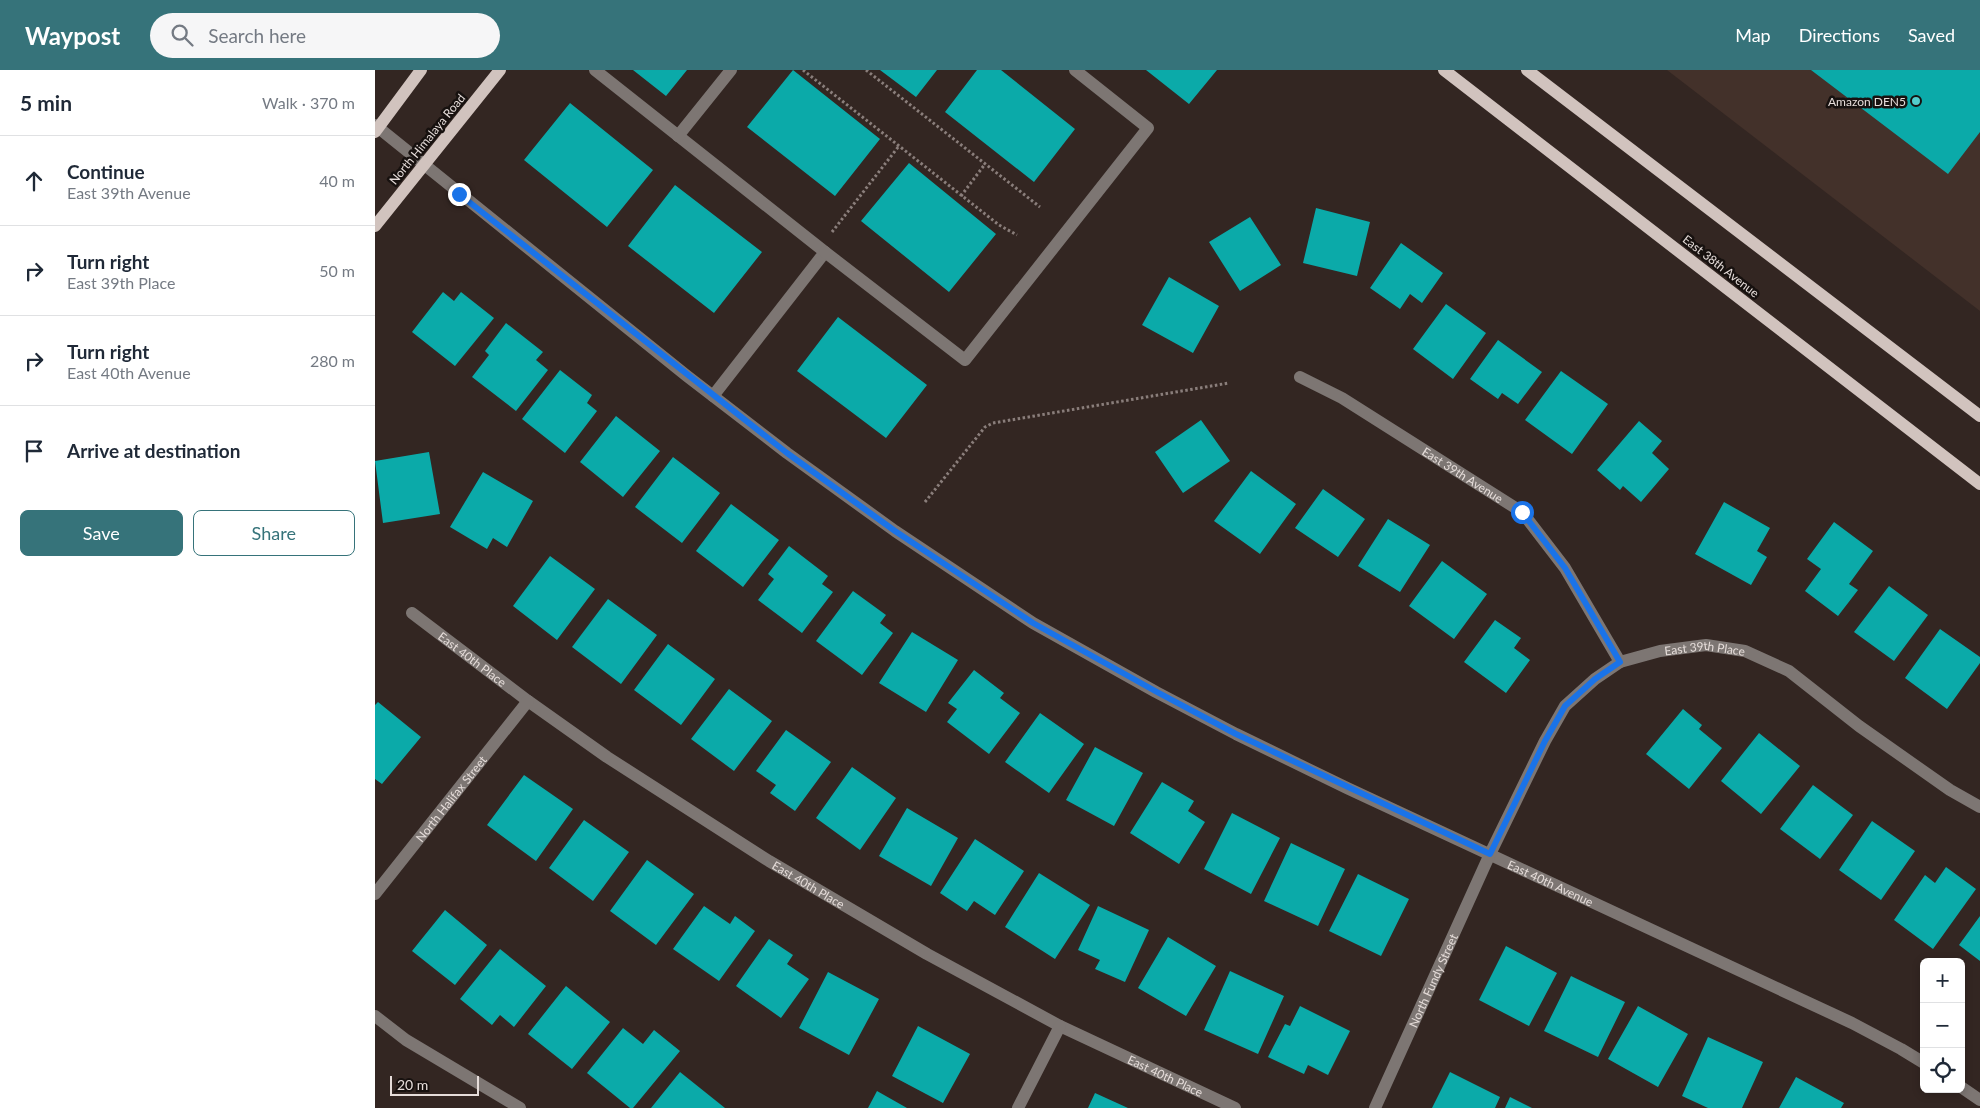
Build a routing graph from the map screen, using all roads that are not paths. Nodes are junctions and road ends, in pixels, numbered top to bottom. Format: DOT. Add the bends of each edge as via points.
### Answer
graph roads {
  1 [pos="421,70"];
  2 [pos="500,70"];
  3 [pos="595,70"];
  4 [pos="731,70"];
  5 [pos="1075,70"];
  6 [pos="1444,70"];
  7 [pos="1527,70"];
  8 [pos="376,129"];
  9 [pos="678,136"];
  10 [pos="423,165"];
  11 [pos="375,226"];
  12 [pos="825,252"];
  13 [pos="1300,377"];
  14 [pos="713,396"];
  15 [pos="1980,416"];
  16 [pos="1980,484"];
  17 [pos="411,613"];
  18 [pos="1620,662"];
  19 [pos="528,701"];
  20 [pos="1980,807"];
  21 [pos="1490,854"];
  22 [pos="375,894"];
  23 [pos="375,1016"];
  24 [pos="1060,1026"];
  25 [pos="1920,1061"];
  26 [pos="1965,1090"];
  27 [pos="1980,1100"];
  28 [pos="520,1108"];
  29 [pos="1018,1108"];
  30 [pos="1235,1108"];
  31 [pos="1375,1108"];
  1 -- 8 [label="main road"];
  2 -- 10 [label="main road, North Himalaya Road"];
  3 -- 9 [label="street"];
  4 -- 9 [label="street"];
  5 -- 12 [label="street" via="1148,128 965,360"];
  6 -- 16 [label="main road, East 38th Avenue"];
  7 -- 15 [label="main road"];
  8 -- 10 [label="street, East 40th Avenue"];
  9 -- 12 [label="street"];
  10 -- 11 [label="main road, North Himalaya Road"];
  10 -- 14 [label="street, East 40th Avenue"];
  12 -- 14 [label="street"];
  13 -- 18 [label="street, East 39th Avenue" via="1342,398 1522,512 1565,568"];
  14 -- 21 [label="street, East 40th Avenue" via="895,531 1033,623 1236,734"];
  17 -- 19 [label="street, East 40th Place"];
  18 -- 20 [label="street, East 39th Place" via="1660,651 1706,645 1745,651 1789,671 1859,726 1950,790"];
  18 -- 21 [label="street, East 39th Place" via="1565,706"];
  19 -- 22 [label="street, North Halifax Street"];
  19 -- 24 [label="street, East 40th Place" via="607,757 769,862 927,954"];
  21 -- 25 [label="street, East 40th Avenue" via="1852,1023"];
  21 -- 31 [label="street, North Fundy Street"];
  23 -- 28 [label="street" via="406,1040"];
  24 -- 29 [label="street"];
  24 -- 30 [label="street, East 40th Place"];
  26 -- 27 [label="street"];
}
